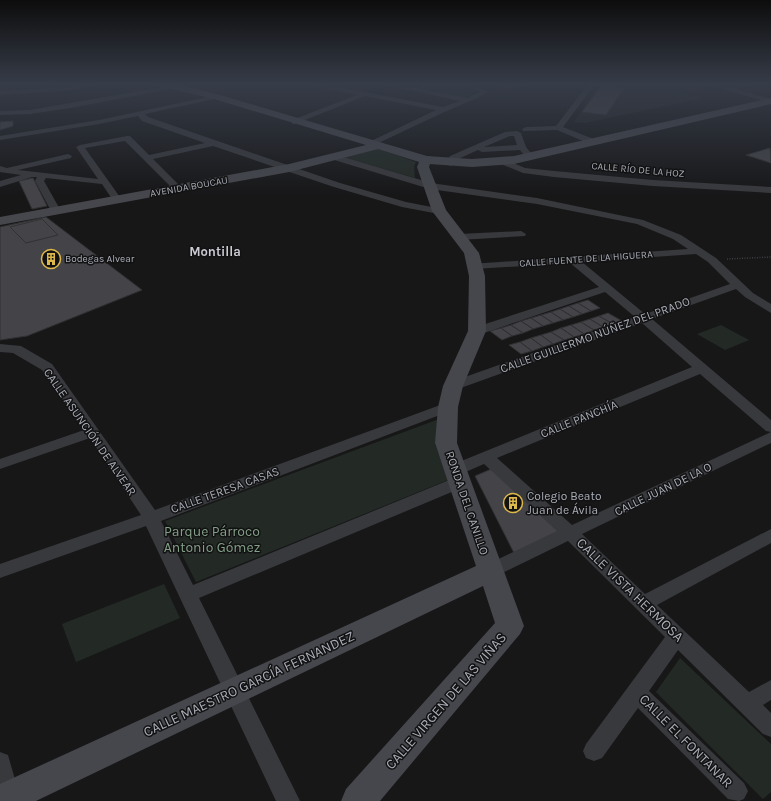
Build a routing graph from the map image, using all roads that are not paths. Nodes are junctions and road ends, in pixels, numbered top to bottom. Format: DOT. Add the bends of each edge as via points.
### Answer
graph roads {
  1 [pos="103,120"];
  2 [pos="149,120"];
  3 [pos="290,120"];
  4 [pos="299,120"];
  5 [pos="422,120"];
  6 [pos="564,120"];
  7 [pos="686,120"];
  8 [pos="295,122"];
  9 [pos="558,128"];
  10 [pos="517,133"];
  11 [pos="0,138"];
  12 [pos="592,142"];
  13 [pos="215,143"];
  14 [pos="374,145"];
  15 [pos="522,147"];
  16 [pos="470,151"];
  17 [pos="68,156"];
  18 [pos="334,157"];
  19 [pos="530,157"];
  20 [pos="146,158"];
  21 [pos="504,162"];
  22 [pos="424,163"];
  23 [pos="450,163"];
  24 [pos="289,168"];
  25 [pos="3,170"];
  26 [pos="33,174"];
  27 [pos="44,175"];
  28 [pos="105,182"];
  29 [pos="0,184"];
  30 [pos="430,186"];
  31 [pos="178,189"];
  32 [pos="771,190"];
  33 [pos="117,200"];
  34 [pos="56,211"];
  35 [pos="439,211"];
  36 [pos="0,221"];
  37 [pos="521,234"];
  38 [pos="459,237"];
  39 [pos="698,251"];
  40 [pos="572,260"];
  41 [pos="474,266"];
  42 [pos="738,285"];
  43 [pos="607,288"];
  44 [pos="771,309"];
  45 [pos="643,318"];
  46 [pos="477,331"];
  47 [pos="0,348"];
  48 [pos="702,368"];
  49 [pos="453,386"];
  50 [pos="448,407"];
  51 [pos="771,428"];
  52 [pos="93,432"];
  53 [pos="771,437"];
  54 [pos="486,457"];
  55 [pos="0,464"];
  56 [pos="458,476"];
  57 [pos="150,518"];
  58 [pos="571,534"];
  59 [pos="771,535"];
  60 [pos="0,571"];
  61 [pos="490,571"];
  62 [pos="188,595"];
  63 [pos="643,604"];
  64 [pos="677,636"];
  65 [pos="771,689"];
  66 [pos="235,691"];
  67 [pos="636,692"];
  68 [pos="747,704"];
  69 [pos="771,727"];
  70 [pos="594,751"];
  71 [pos="0,763"];
  72 [pos="736,791"];
  73 [pos="9,799"];
  74 [pos="288,801"];
  75 [pos="358,801"];
  1 -- 11 [label="street"];
  2 -- 13 [label="street"];
  3 -- 8 [label="street"];
  4 -- 8 [label="street"];
  5 -- 14 [label="street"];
  6 -- 9 [label="street"];
  7 -- 12 [label="street"];
  8 -- 14 [label="street"];
  9 -- 10 [label="street" via="529,127"];
  9 -- 12 [label="street"];
  10 -- 15 [label="street"];
  10 -- 16 [label="street" via="508,134"];
  12 -- 19 [label="street"];
  13 -- 20 [label="street"];
  13 -- 24 [label="street"];
  14 -- 18 [label="street, AVENIDA BOUCAU"];
  14 -- 22 [label="street"];
  15 -- 16 [label="street"];
  15 -- 19 [label="street"];
  16 -- 23 [label="street" via="453,158"];
  17 -- 25 [label="street"];
  18 -- 24 [label="street, AVENIDA BOUCAU"];
  18 -- 30 [label="street"];
  19 -- 21 [label="street"];
  20 -- 28 [label="street" via="127,138 80,147"];
  20 -- 31 [label="street"];
  21 -- 23 [label="street"];
  21 -- 32 [label="street, CALLE RÍO DE LA HOZ" via="523,170 554,174"];
  22 -- 23 [label="street"];
  22 -- 30 [label="street, RONDA DEL CANILLO"];
  24 -- 31 [label="street, AVENIDA BOUCAU"];
  24 -- 35 [label="street" via="405,205"];
  25 -- 26 [label="street"];
  26 -- 27 [label="street"];
  26 -- 29 [label="street"];
  27 -- 28 [label="street"];
  27 -- 34 [label="street" via="39,181"];
  28 -- 33 [label="street"];
  30 -- 35 [label="street, RONDA DEL CANILLO"];
  30 -- 39 [label="street" via="537,200 640,222 677,237"];
  31 -- 33 [label="street, AVENIDA BOUCAU"];
  33 -- 34 [label="street, AVENIDA BOUCAU"];
  34 -- 36 [label="street, AVENIDA BOUCAU"];
  35 -- 38 [label="street, RONDA DEL CANILLO"];
  37 -- 38 [label="street"];
  38 -- 41 [label="street, RONDA DEL CANILLO" via="471,253"];
  39 -- 40 [label="street, CALLE FUENTE DE LA HIGUERA"];
  39 -- 42 [label="street"];
  40 -- 41 [label="street, CALLE FUENTE DE LA HIGUERA"];
  40 -- 43 [label="street"];
  41 -- 46 [label="street, RONDA DEL CANILLO" via="477,276"];
  42 -- 44 [label="street"];
  42 -- 45 [label="street, CALLE GUILLERMO NÚÑEZ DEL PRADO"];
  43 -- 45 [label="street"];
  43 -- 46 [label="street"];
  45 -- 48 [label="street"];
  45 -- 49 [label="street, CALLE GUILLERMO NÚÑEZ DEL PRADO"];
  46 -- 49 [label="street, RONDA DEL CANILLO"];
  47 -- 52 [label="street, CALLE ASUNCIÓN DE ALVEAR" via="16,349 47,367"];
  48 -- 51 [label="street"];
  48 -- 54 [label="street, CALLE PANCHÍA"];
  49 -- 50 [label="street, RONDA DEL CANILLO"];
  50 -- 56 [label="street, RONDA DEL CANILLO" via="446,443"];
  50 -- 57 [label="street, CALLE TERESA CASAS"];
  52 -- 55 [label="street"];
  52 -- 57 [label="street, CALLE ASUNCIÓN DE ALVEAR"];
  53 -- 58 [label="street, CALLE JUAN DE LA O"];
  54 -- 56 [label="street, CALLE PANCHÍA"];
  54 -- 58 [label="street, CALLE VISTA HERMOSA"];
  56 -- 61 [label="street, RONDA DEL CANILLO"];
  56 -- 62 [label="street, CALLE PANCHÍA"];
  57 -- 60 [label="street, CALLE TERESA CASAS"];
  57 -- 62 [label="street, CALLE ASUNCIÓN DE ALVEAR"];
  58 -- 61 [label="street, CALLE JUAN DE LA O"];
  58 -- 63 [label="street, CALLE VISTA HERMOSA"];
  59 -- 63 [label="street"];
  61 -- 66 [label="street, CALLE MAESTRO GARCÍA FERNANDEZ"];
  61 -- 75 [label="street, CALLE VIRGEN DE LAS VIÑAS" via="510,626"];
  62 -- 66 [label="street, CALLE ASUNCIÓN DE ALVEAR"];
  63 -- 64 [label="street, CALLE VISTA HERMOSA"];
  64 -- 67 [label="street"];
  64 -- 68 [label="street, CALLE VISTA HERMOSA"];
  65 -- 68 [label="street"];
  66 -- 73 [label="street, CALLE MAESTRO GARCÍA FERNANDEZ"];
  66 -- 74 [label="street, CALLE ASUNCIÓN DE ALVEAR"];
  67 -- 70 [label="street"];
  67 -- 72 [label="street, CALLE EL FONTANAR"];
  68 -- 69 [label="street, CALLE VISTA HERMOSA"];
  71 -- 73 [label="street"];
}
